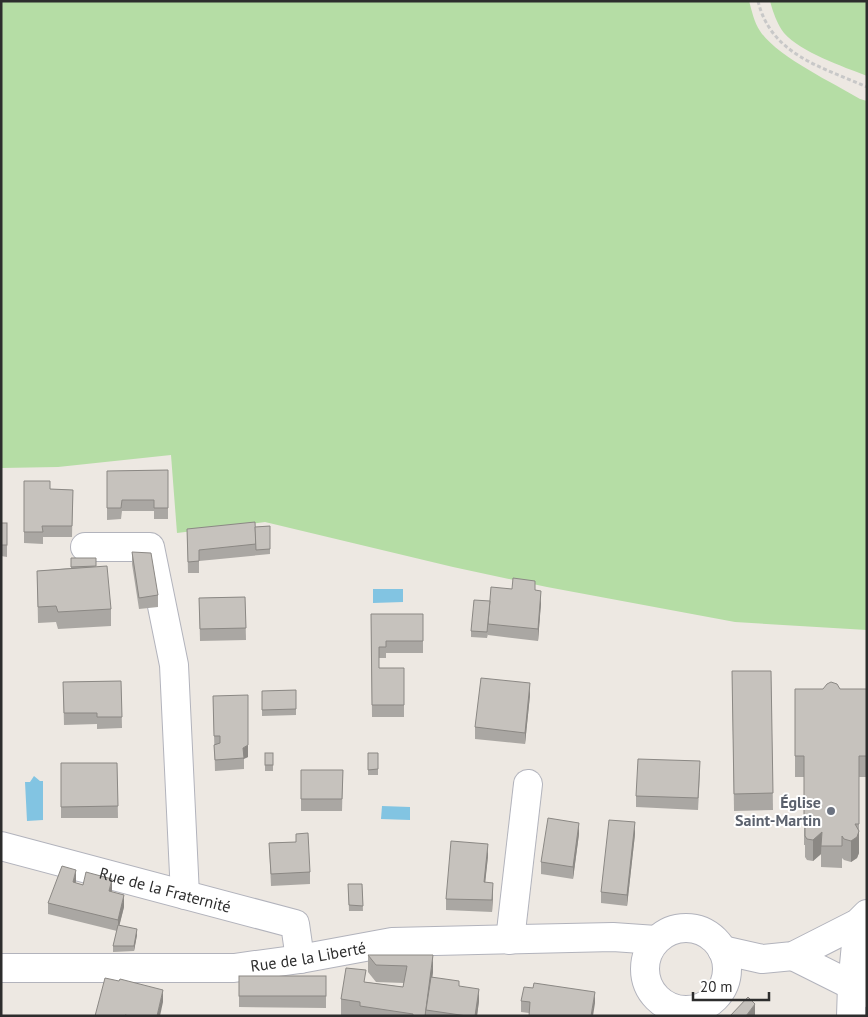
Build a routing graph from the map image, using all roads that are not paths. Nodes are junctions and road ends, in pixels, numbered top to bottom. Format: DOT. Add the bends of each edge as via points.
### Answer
graph roads {
  1 [pos="85,548"];
  2 [pos="528,784"];
  3 [pos="1,846"];
  4 [pos="185,895"];
  5 [pos="862,918"];
  6 [pos="613,937"];
  7 [pos="510,940"];
  8 [pos="656,940"];
  9 [pos="722,950"];
  10 [pos="793,956"];
  11 [pos="300,958"];
  12 [pos="762,959"];
  13 [pos="644,964"];
  14 [pos="1,968"];
  15 [pos="727,981"];
  16 [pos="859,990"];
  17 [pos="663,1009"];
  18 [pos="693,1013"];
  19 [pos="852,1016"];
  1 -- 4 [label="street" via="150,547 174,664"];
  2 -- 7 [label="street"];
  3 -- 4 [label="street, Rue de la Fraternité"];
  4 -- 11 [label="street, Rue de la Fraternité" via="295,924"];
  5 -- 10 [label="street"];
  5 -- 16 [label="street"];
  6 -- 7 [label="street, Rue de la Liberté"];
  6 -- 8 [label="street, Rue de la Liberté"];
  6 -- 13 [label="street"];
  7 -- 11 [label="street, Rue de la Liberté" via="392,942"];
  8 -- 9 [label="street" via="675,929 686,928 707,934"];
  8 -- 13 [label="street"];
  9 -- 12 [label="street"];
  9 -- 15 [label="street" via="728,970"];
  10 -- 12 [label="street"];
  10 -- 16 [label="street"];
  11 -- 14 [label="street, Rue de la Liberté" via="234,968"];
  12 -- 15 [label="street"];
  13 -- 17 [label="street" via="649,990"];
  15 -- 18 [label="street" via="710,1003"];
  16 -- 19 [label="street"];
  17 -- 18 [label="street"];
}
